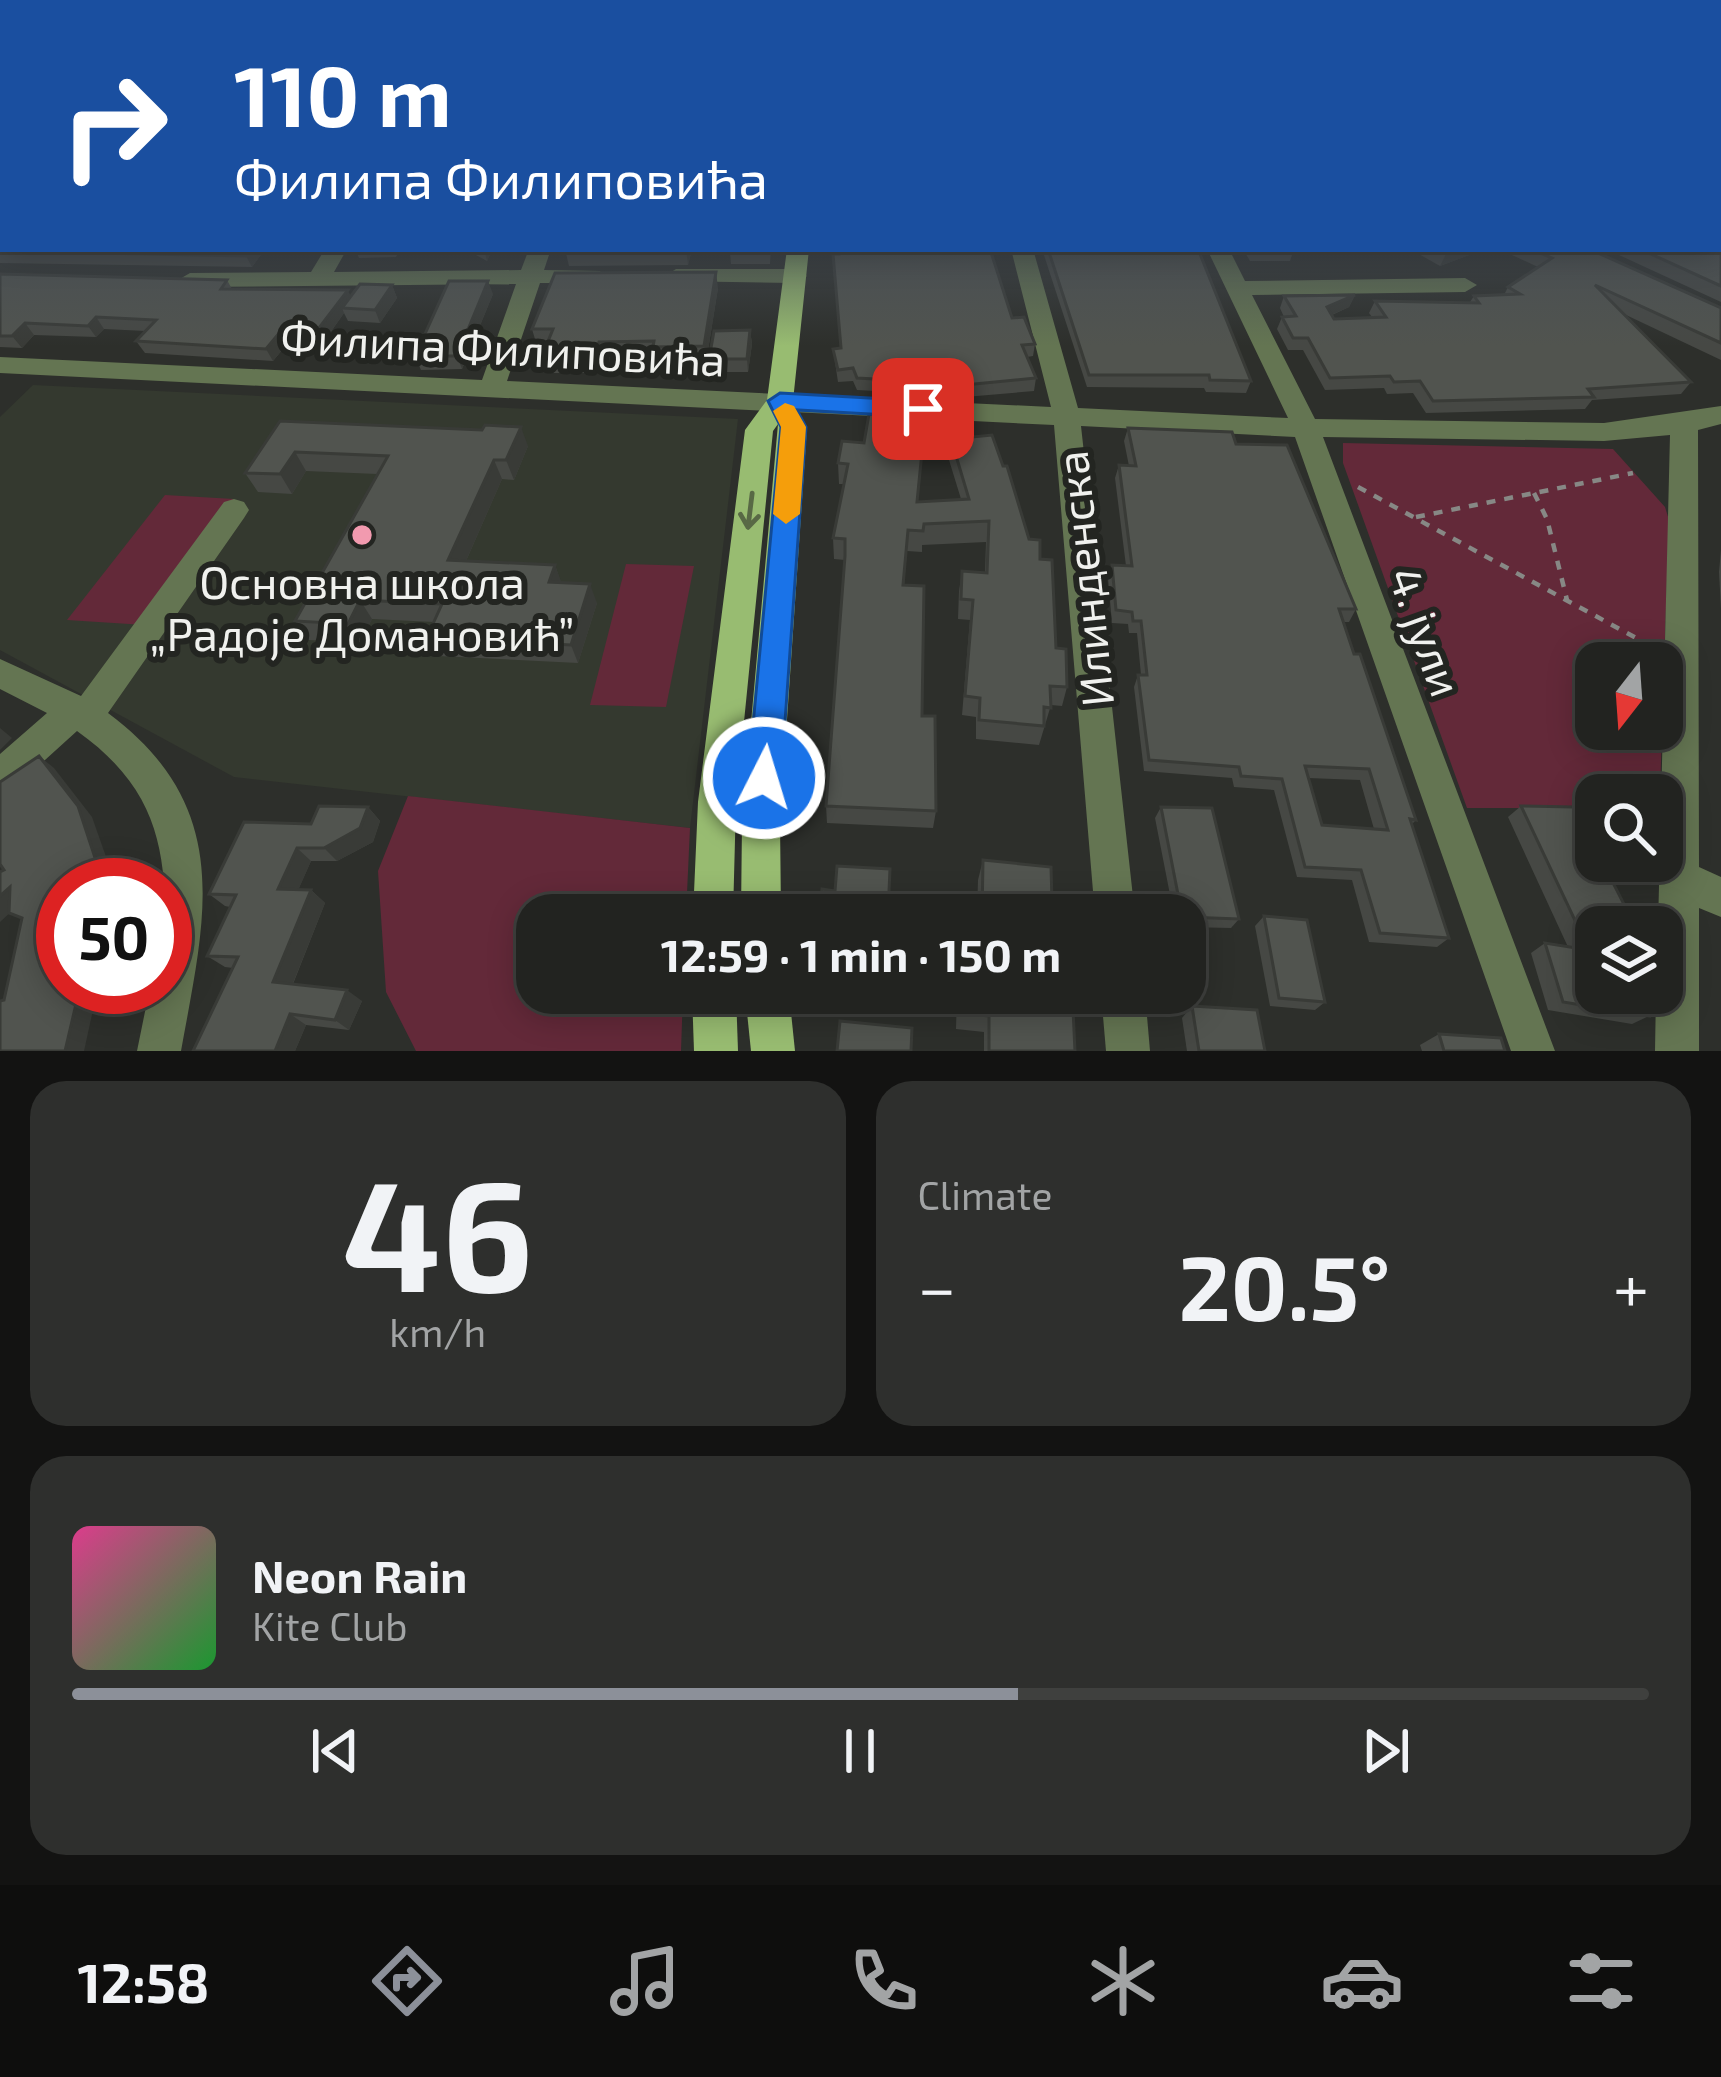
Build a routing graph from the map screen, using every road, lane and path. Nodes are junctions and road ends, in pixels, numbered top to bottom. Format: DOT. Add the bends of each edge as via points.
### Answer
graph roads {
  1 [pos="334,252"];
  2 [pos="539,252"];
  3 [pos="798,252"];
  4 [pos="1023,252"];
  5 [pos="1220,252"];
  6 [pos="532,276"];
  7 [pos="796,276"];
  8 [pos="160,280"];
  9 [pos="317,280"];
  10 [pos="1465,285"];
  11 [pos="1238,288"];
  12 [pos="0,365"];
  13 [pos="490,390"];
  14 [pos="780,401"];
  15 [pos="1721,415"];
  16 [pos="1067,418"];
  17 [pos="1684,424"];
  18 [pos="1306,428"];
  19 [pos="1634,473"];
  20 [pos="1350,483"];
  21 [pos="1534,493"];
  22 [pos="234,511"];
  23 [pos="1413,518"];
  24 [pos="1567,601"];
  25 [pos="1643,642"];
  26 [pos="0,673"];
  27 [pos="79,715"];
  28 [pos="1680,774"];
  29 [pos="0,777"];
  30 [pos="1683,881"];
  31 [pos="1679,882"];
  32 [pos="714,894"];
  33 [pos="761,894"];
  34 [pos="1113,894"];
  35 [pos="1721,897"];
  36 [pos="715,1014"];
  37 [pos="769,1014"];
  38 [pos="1125,1014"];
  39 [pos="159,1051"];
  40 [pos="716,1051"];
  41 [pos="773,1051"];
  42 [pos="1128,1051"];
  43 [pos="1533,1051"];
  44 [pos="1676,1051"];
  1 -- 9 [label="street"];
  2 -- 6 [label="street"];
  3 -- 7 [label="main road"];
  4 -- 16 [label="street, Илинденска"];
  5 -- 11 [label="street, 4. јули"];
  6 -- 7 [label="street"];
  6 -- 9 [label="street"];
  6 -- 13 [label="street"];
  7 -- 14 [label="main road"];
  8 -- 9 [label="street"];
  10 -- 11 [label="street"];
  11 -- 18 [label="street, 4. јули"];
  12 -- 13 [label="street, Филипа Филиповића"];
  13 -- 14 [label="street, Филипа Филиповића"];
  14 -- 16 [label="street, Филипа Филиповића"];
  14 -- 32 [label="main road, one-way" via="759,430"];
  14 -- 33 [label="main road" via="793,427"];
  15 -- 17 [label="street, Филипа Филиповића"];
  16 -- 18 [label="street, Филипа Филиповића"];
  16 -- 34 [label="street, Илинденска"];
  17 -- 18 [label="street, Филипа Филиповића" via="1532,434"];
  17 -- 28 [label="street"];
  18 -- 43 [label="street, 4. јули"];
  19 -- 21 [label="path"];
  20 -- 23 [label="path"];
  21 -- 23 [label="path"];
  21 -- 24 [label="path" via="1551,523"];
  22 -- 27 [label="street"];
  23 -- 24 [label="path"];
  24 -- 25 [label="path"];
  26 -- 27 [label="street"];
  27 -- 29 [label="street"];
  27 -- 39 [label="street" via="137,760 185,867"];
  30 -- 35 [label="street"];
  31 -- 44 [label="street"];
  36 -- 40 [label="main road"];
  37 -- 41 [label="main road"];
  38 -- 42 [label="street"];
}
